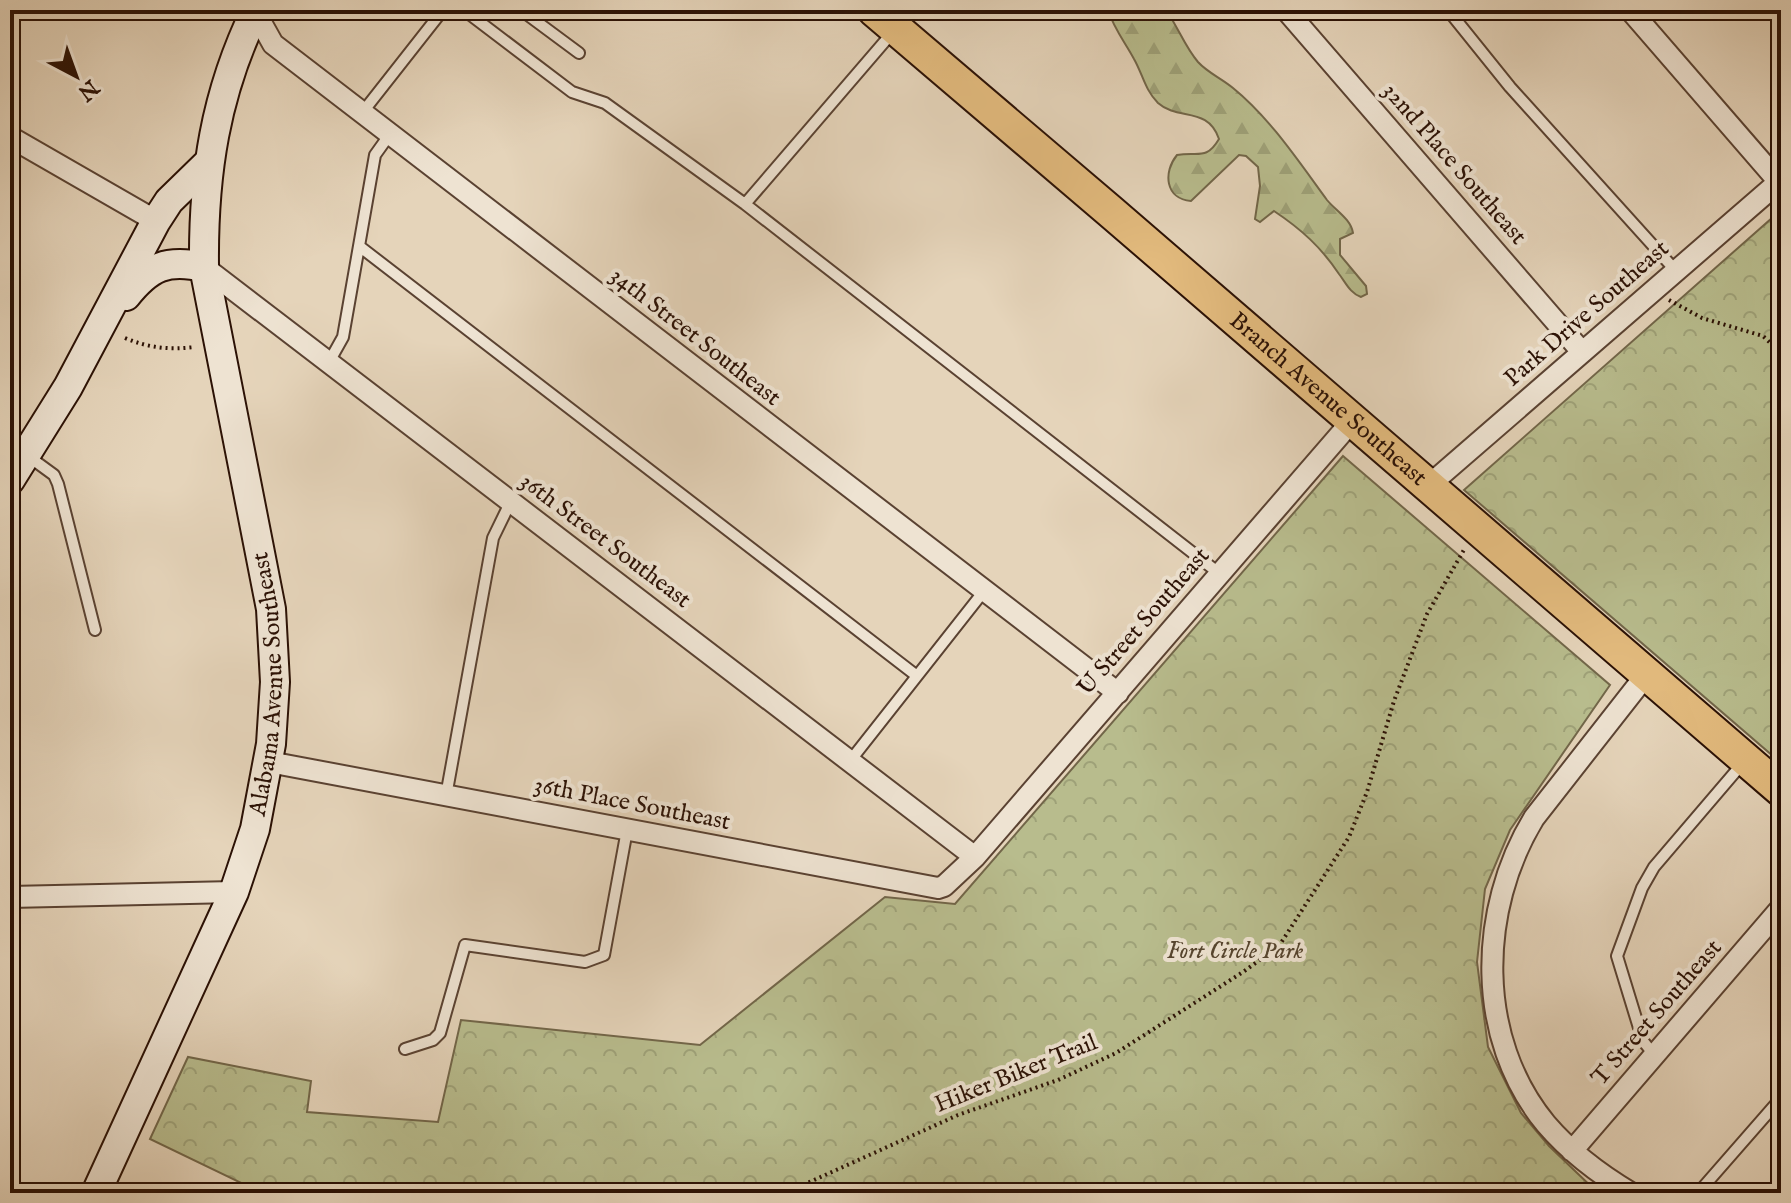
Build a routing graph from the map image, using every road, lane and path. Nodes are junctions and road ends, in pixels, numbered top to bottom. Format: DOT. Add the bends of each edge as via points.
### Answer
graph roads {
  1 [pos="443,10"];
  2 [pos="464,10"];
  3 [pos="521,10"];
  4 [pos="1286,10"];
  5 [pos="1448,10"];
  6 [pos="1630,10"];
  7 [pos="255,11"];
  8 [pos="884,19"];
  9 [pos="579,53"];
  10 [pos="362,113"];
  11 [pos="390,134"];
  12 [pos="10,137"];
  13 [pos="208,163"];
  14 [pos="1780,181"];
  15 [pos="745,204"];
  16 [pos="156,221"];
  17 [pos="359,246"];
  18 [pos="204,267"];
  19 [pos="1676,271"];
  20 [pos="1668,300"];
  21 [pos="96,335"];
  22 [pos="125,338"];
  23 [pos="195,347"];
  24 [pos="1582,352"];
  25 [pos="1781,353"];
  26 [pos="329,362"];
  27 [pos="1352,421"];
  28 [pos="27,455"];
  29 [pos="10,480"];
  30 [pos="1427,487"];
  31 [pos="511,501"];
  32 [pos="1478,530"];
  33 [pos="1220,574"];
  34 [pos="984,591"];
  35 [pos="95,630"];
  36 [pos="1646,675"];
  37 [pos="917,676"];
  38 [pos="1118,693"];
  39 [pos="1746,760"];
  40 [pos="850,761"];
  41 [pos="269,762"];
  42 [pos="1781,790"];
  43 [pos="446,796"];
  44 [pos="627,830"];
  45 [pos="975,857"];
  46 [pos="234,892"];
  47 [pos="10,897"];
  48 [pos="1781,908"];
  49 [pos="405,1049"];
  50 [pos="1655,1056"];
  51 [pos="1781,1098"];
  52 [pos="1572,1151"];
  53 [pos="96,1193"];
  54 [pos="762,1193"];
  55 [pos="1631,1193"];
  56 [pos="1698,1193"];
  1 -- 10 [label="lane"];
  2 -- 15 [label="lane" via="572,92 605,103"];
  3 -- 9 [label="lane"];
  4 -- 24 [label="street, 32nd Place Southeast"];
  5 -- 19 [label="lane"];
  6 -- 14 [label="street"];
  7 -- 10 [label="street, 34th Street Southeast" via="273,44"];
  7 -- 13 [label="main road, Alabama Avenue Southeast" via="217,114"];
  8 -- 15 [label="lane"];
  8 -- 27 [label="highway, Branch Avenue Southeast"];
  10 -- 11 [label="street, 34th Street Southeast"];
  11 -- 17 [label="lane" via="375,155"];
  11 -- 34 [label="street, 34th Street Southeast"];
  12 -- 16 [label="street"];
  13 -- 16 [label="main road"];
  13 -- 18 [label="main road, Alabama Avenue Southeast"];
  14 -- 19 [label="street, Park Drive Southeast"];
  15 -- 33 [label="lane"];
  16 -- 21 [label="main road"];
  17 -- 26 [label="lane" via="343,337"];
  17 -- 37 [label="lane"];
  18 -- 21 [label="main road" via="180,262 140,279"];
  18 -- 26 [label="street, 36th Street Southeast"];
  18 -- 41 [label="main road, Alabama Avenue Southeast" via="271,609 275,697"];
  19 -- 24 [label="street, Park Drive Southeast"];
  20 -- 25 [label="path" via="1702,318 1763,336"];
  21 -- 28 [label="main road"];
  22 -- 23 [label="path" via="145,347"];
  24 -- 30 [label="street, Park Drive Southeast"];
  26 -- 31 [label="street, 36th Street Southeast"];
  27 -- 30 [label="highway, Branch Avenue Southeast"];
  27 -- 33 [label="street, U Street Southeast"];
  28 -- 29 [label="main road"];
  28 -- 35 [label="lane" via="58,484"];
  30 -- 32 [label="highway, Branch Avenue Southeast"];
  31 -- 40 [label="street, 36th Street Southeast"];
  31 -- 43 [label="lane" via="493,538"];
  32 -- 36 [label="highway, Branch Avenue Southeast"];
  32 -- 54 [label="path, Hiker Biker Trail" via="1427,614 1349,837 1279,946 1116,1053 958,1115 803,1185"];
  33 -- 38 [label="street, U Street Southeast"];
  34 -- 37 [label="lane"];
  34 -- 38 [label="street, 34th Street Southeast"];
  36 -- 39 [label="highway, Branch Avenue Southeast"];
  36 -- 52 [label="street" via="1534,818 1507,877 1495,926 1493,981 1505,1049 1529,1099"];
  37 -- 40 [label="lane"];
  38 -- 45 [label="street, U Street Southeast"];
  39 -- 42 [label="highway, Branch Avenue Southeast"];
  39 -- 50 [label="lane" via="1654,867 1617,956 1643,1041"];
  40 -- 45 [label="street, 36th Street Southeast"];
  41 -- 43 [label="street, 36th Place Southeast"];
  41 -- 46 [label="main road, Alabama Avenue Southeast"];
  43 -- 44 [label="street, 36th Place Southeast"];
  44 -- 45 [label="street, 36th Place Southeast" via="938,888"];
  44 -- 49 [label="lane" via="604,955 585,962 465,945 440,1033"];
  46 -- 47 [label="street"];
  46 -- 53 [label="main road, Alabama Avenue Southeast"];
  48 -- 50 [label="street, T Street Southeast"];
  50 -- 52 [label="street, T Street Southeast"];
  51 -- 56 [label="lane"];
  52 -- 55 [label="street"];
}
